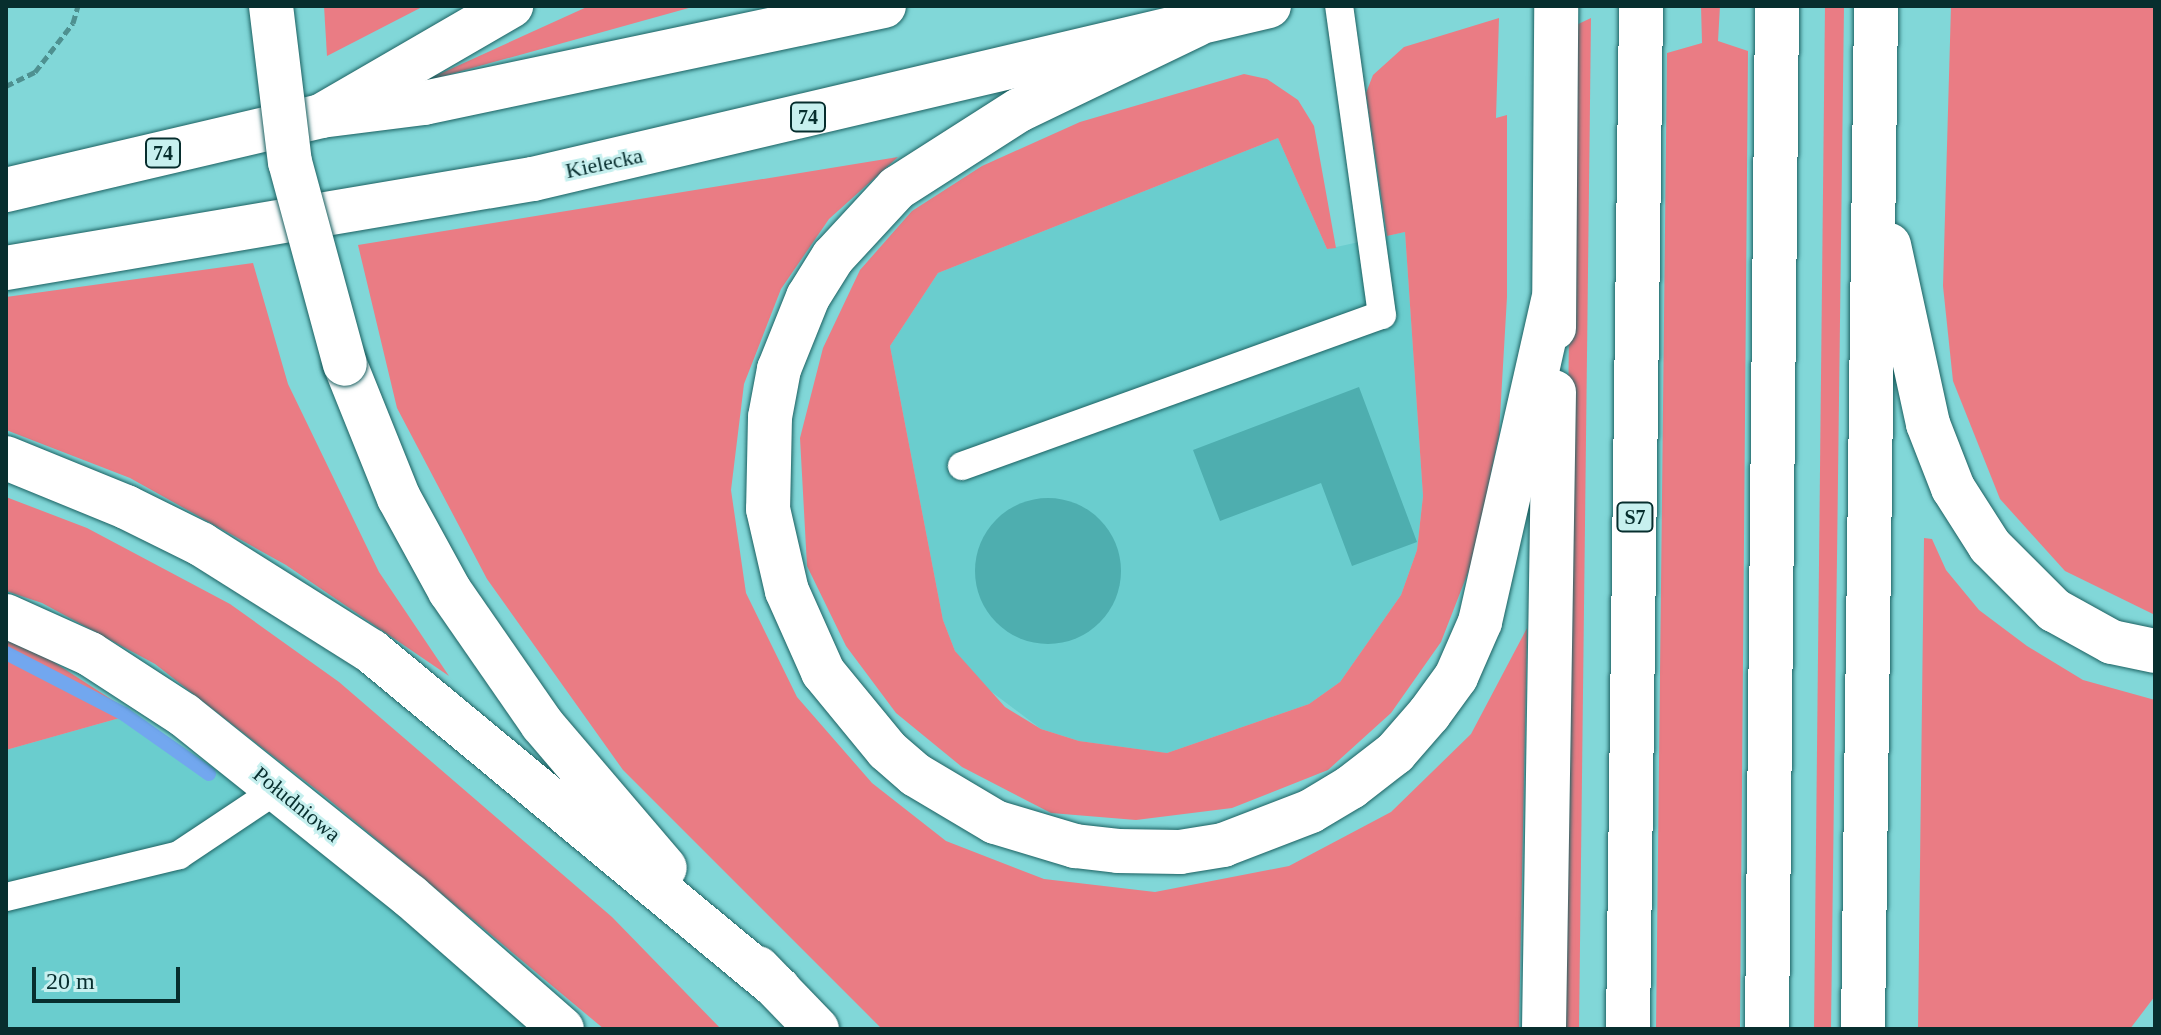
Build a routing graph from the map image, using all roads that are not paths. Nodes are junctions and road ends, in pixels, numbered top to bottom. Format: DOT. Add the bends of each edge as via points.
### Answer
graph roads {
  1 [pos="271,6"];
  2 [pos="511,6"];
  3 [pos="884,6"];
  4 [pos="1269,6"];
  5 [pos="1339,6"];
  6 [pos="1641,6"];
  7 [pos="1777,6"];
  8 [pos="1876,6"];
  9 [pos="1556,18"];
  10 [pos="1196,25"];
  11 [pos="321,116"];
  12 [pos="1873,167"];
  13 [pos="6,190"];
  14 [pos="6,268"];
  15 [pos="1553,300"];
  16 [pos="6,458"];
  17 [pos="962,466"];
  18 [pos="6,616"];
  19 [pos="2155,651"];
  20 [pos="278,789"];
  21 [pos="6,897"];
  22 [pos="779,989"];
  23 [pos="562,1029"];
  24 [pos="817,1029"];
  25 [pos="1544,1029"];
  26 [pos="1628,1029"];
  27 [pos="1767,1029"];
  28 [pos="1863,1029"];
  1 -- 22 [label="main road, bridge" via="290,162 345,364 421,543 494,657 582,775"];
  2 -- 11 [label="main road"];
  3 -- 11 [label="main road, 74" via="424,103"];
  4 -- 10 [label="main road, 74"];
  5 -- 17 [label="lane" via="1382,315"];
  6 -- 26 [label="main road, S7"];
  7 -- 27 [label="main road"];
  8 -- 12 [label="main road"];
  9 -- 15 [label="main road"];
  10 -- 14 [label="main road, Kielecka / 74" via="533,179"];
  10 -- 15 [label="main road" via="1019,110 897,188 833,257 787,346 770,417 767,467 775,552 823,672 887,750 916,775 995,822 1075,846 1118,851 1180,852 1223,845 1311,811 1351,787 1395,753 1429,714 1456,677 1480,622 1513,496"];
  11 -- 13 [label="main road, 74"];
  12 -- 19 [label="main road" via="1928,424 1953,488 1990,546 2054,610 2112,642"];
  12 -- 28 [label="main road"];
  15 -- 25 [label="main road"];
  16 -- 22 [label="main road" via="201,544 371,651"];
  18 -- 20 [label="main road, Południowa" via="134,681"];
  20 -- 21 [label="lane" via="179,855"];
  20 -- 23 [label="main road, Południowa"];
  22 -- 24 [label="main road"];
}
